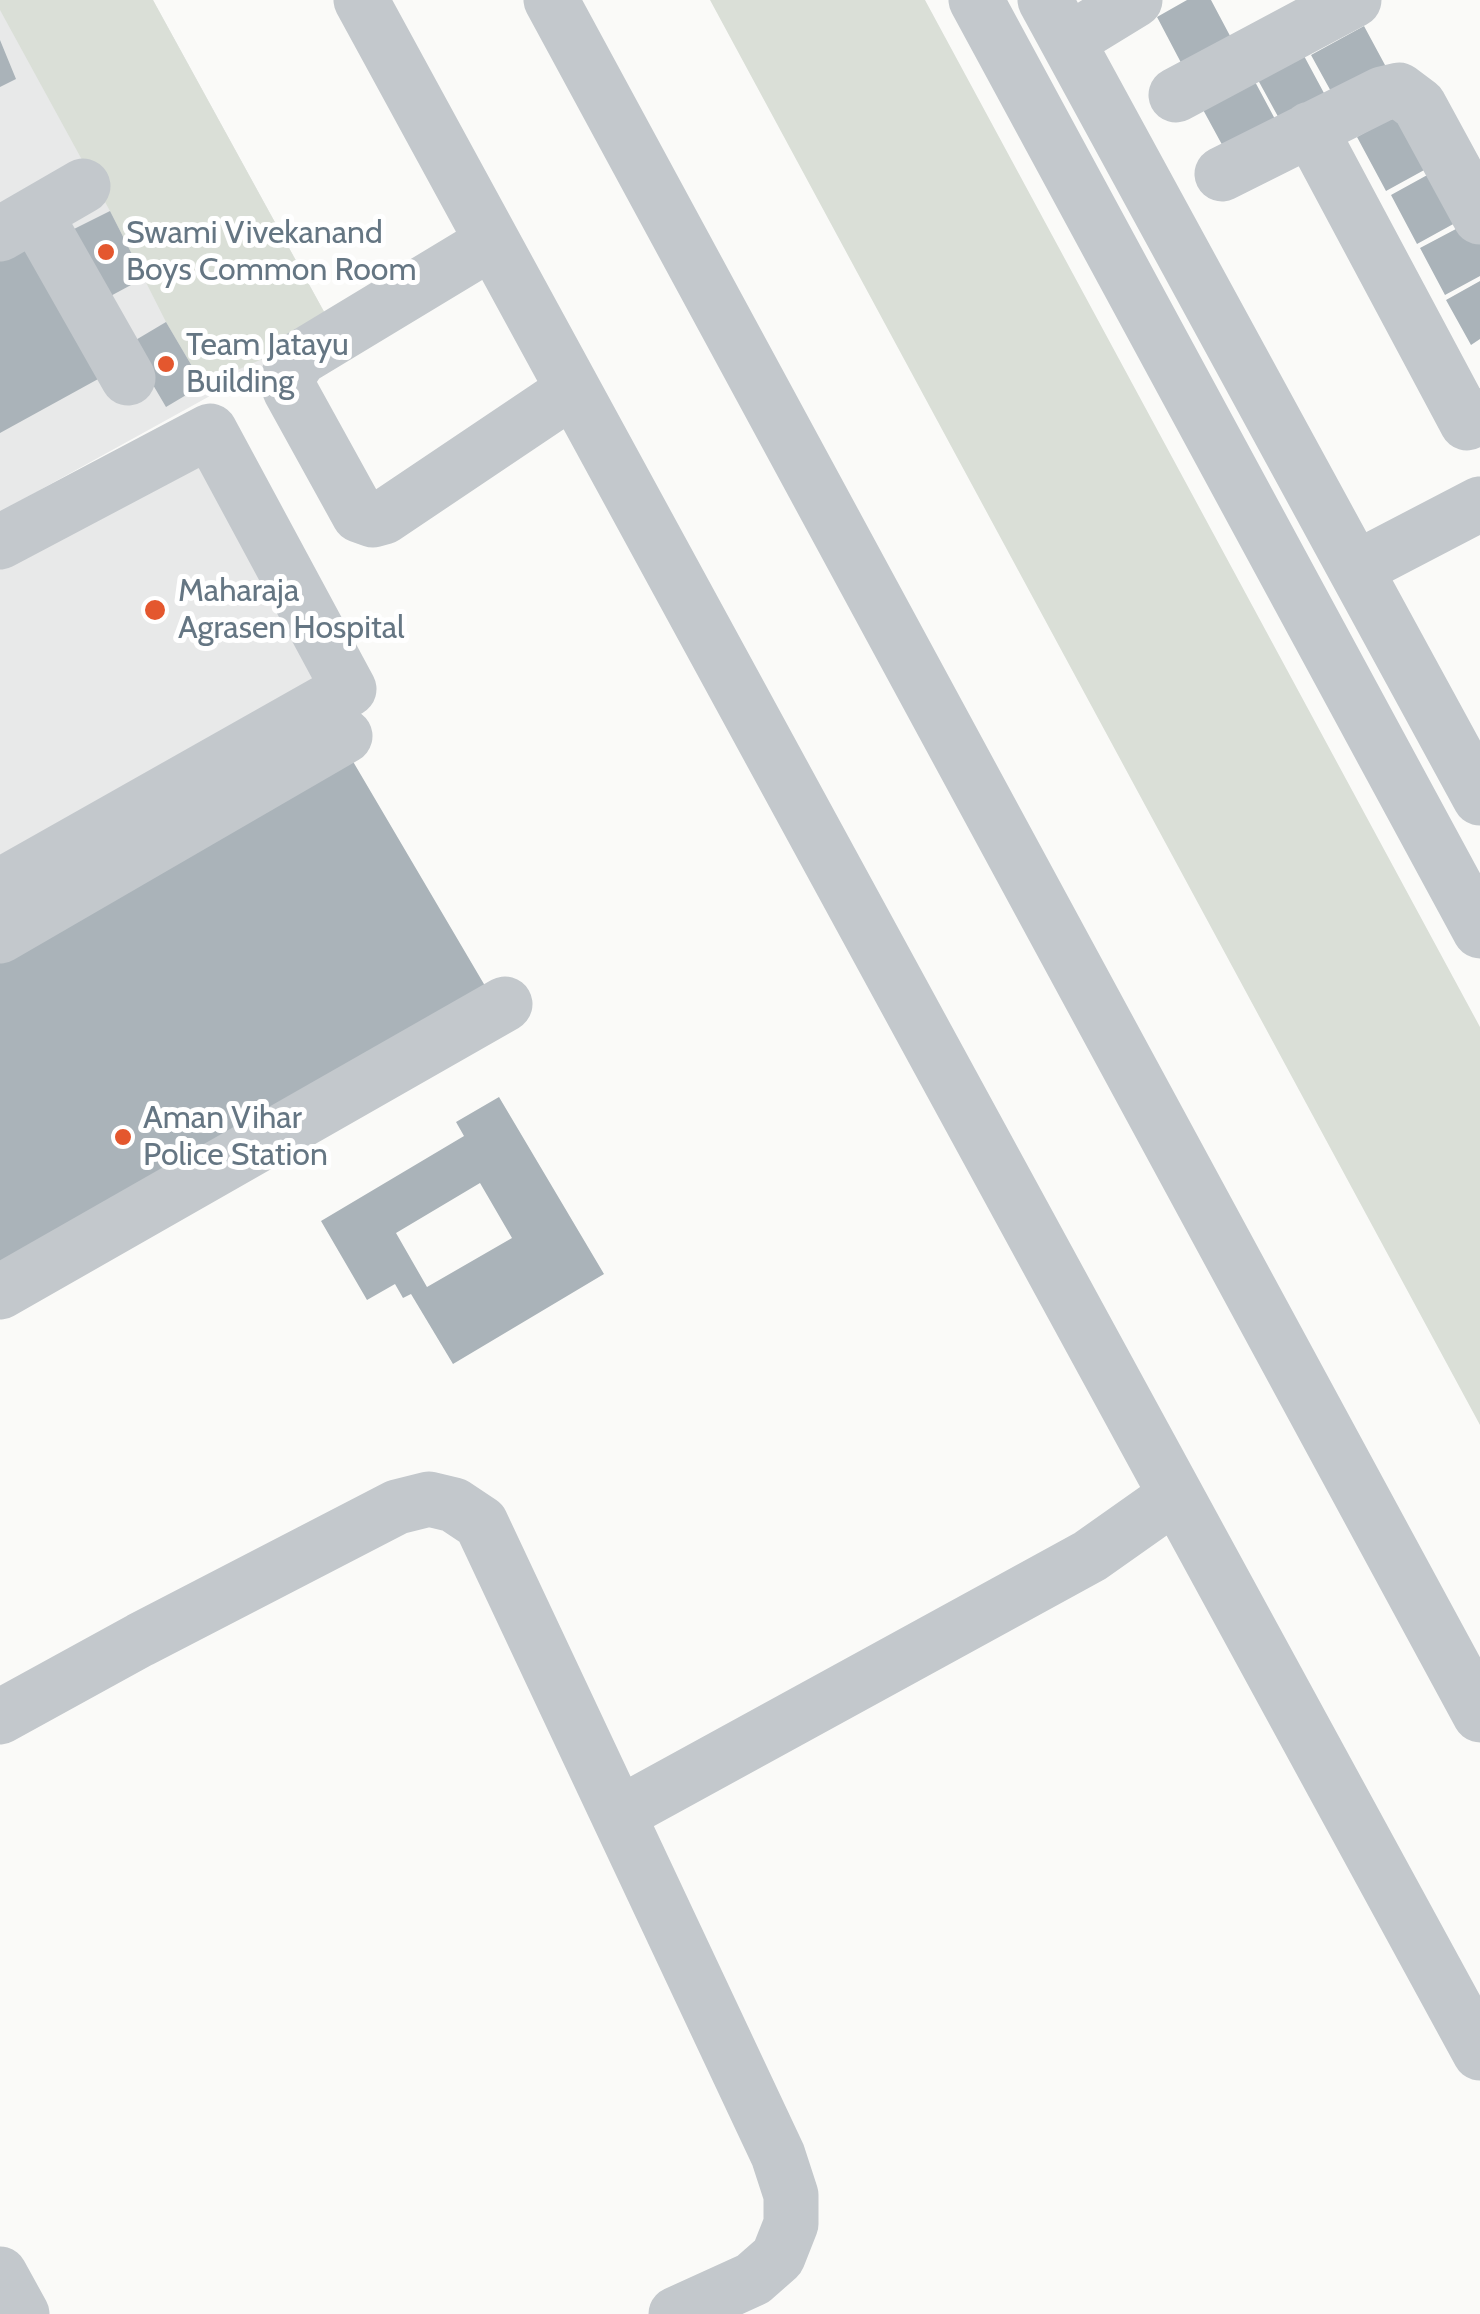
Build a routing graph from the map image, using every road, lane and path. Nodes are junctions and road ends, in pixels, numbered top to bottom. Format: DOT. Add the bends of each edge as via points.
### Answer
graph roads {
  1 [pos="361,0"];
  2 [pos="550,0"];
  3 [pos="976,0"];
  4 [pos="1135,0"];
  5 [pos="1354,0"];
  6 [pos="1056,21"];
  7 [pos="1176,95"];
  8 [pos="1310,129"];
  9 [pos="1222,174"];
  10 [pos="82,186"];
  11 [pos="1475,199"];
  12 [pos="18,224"];
  13 [pos="492,242"];
  14 [pos="128,378"];
  15 [pos="573,390"];
  16 [pos="1480,416"];
  17 [pos="1480,504"];
  18 [pos="0,542"];
  19 [pos="1357,568"];
  20 [pos="345,736"];
  21 [pos="1480,798"];
  22 [pos="0,886"];
  23 [pos="1480,931"];
  24 [pos="0,936"];
  25 [pos="505,1004"];
  26 [pos="0,1292"];
  27 [pos="1175,1496"];
  28 [pos="1480,1715"];
  29 [pos="0,1718"];
  30 [pos="618,1814"];
  31 [pos="1480,2053"];
  32 [pos="0,2274"];
  33 [pos="22,2314"];
  34 [pos="676,2314"];
  1 -- 13 [label="street"];
  2 -- 28 [label="street"];
  3 -- 23 [label="street"];
  4 -- 6 [label="street"];
  5 -- 7 [label="street"];
  6 -- 19 [label="street"];
  8 -- 9 [label="street"];
  8 -- 11 [label="street" via="1398,90 1420,105"];
  8 -- 16 [label="street" via="1467,423"];
  10 -- 12 [label="street"];
  12 -- 14 [label="street"];
  13 -- 15 [label="street"];
  13 -- 15 [label="street" via="300,358 289,374 290,390 359,515 373,520"];
  15 -- 27 [label="street"];
  17 -- 19 [label="street"];
  18 -- 22 [label="street" via="210,431 349,689"];
  19 -- 21 [label="street"];
  20 -- 24 [label="street"];
  25 -- 26 [label="street"];
  27 -- 30 [label="street" via="1090,1556"];
  27 -- 31 [label="street"];
  29 -- 30 [label="street" via="348,1531 429,1498 482,1522"];
  30 -- 34 [label="street" via="791,2195 791,2224 778,2257 753,2279"];
  32 -- 33 [label="street"];
}
